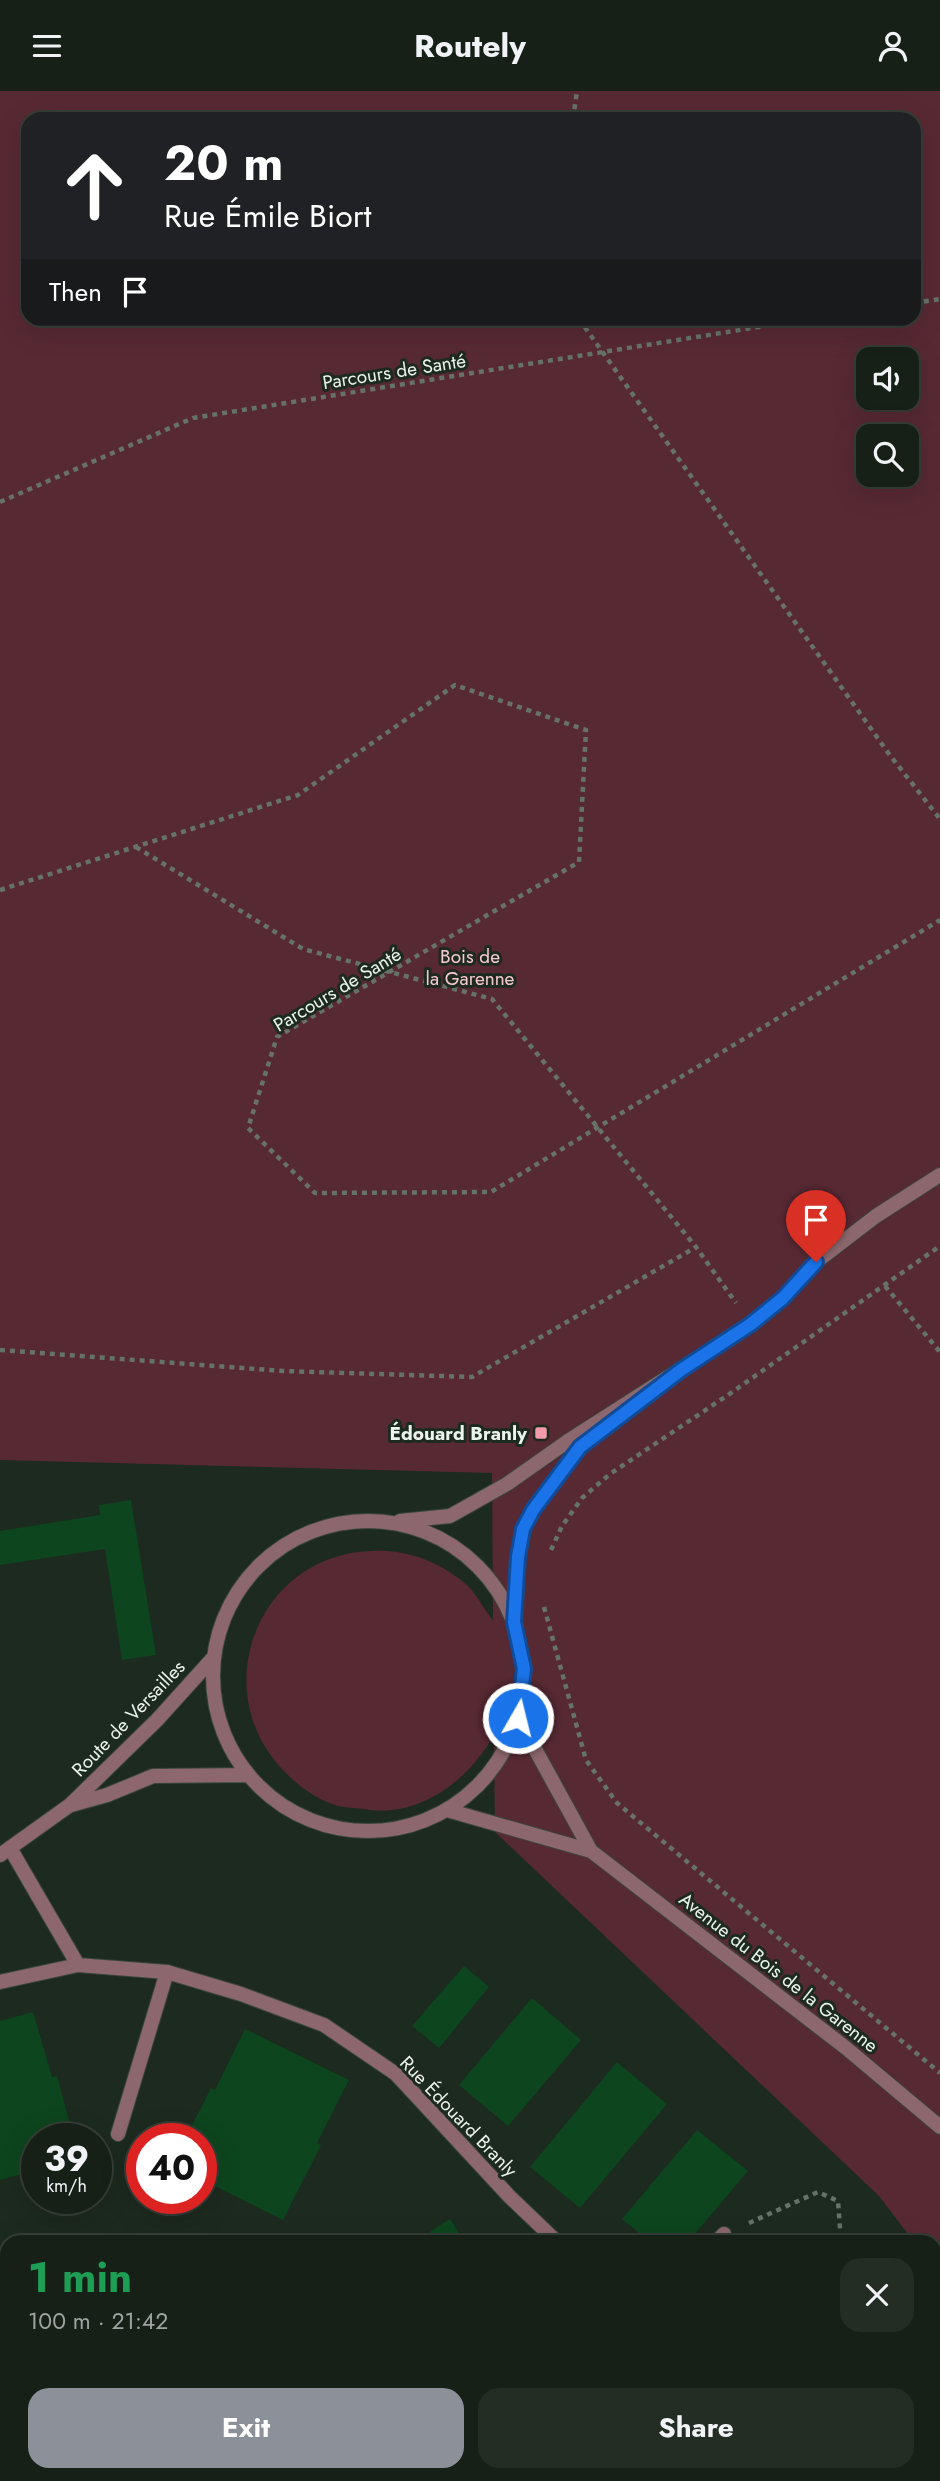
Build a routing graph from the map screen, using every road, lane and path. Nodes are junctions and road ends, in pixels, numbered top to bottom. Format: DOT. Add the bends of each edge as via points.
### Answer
graph roads {
  1 [pos="577,91"];
  2 [pos="574,112"];
  3 [pos="940,299"];
  4 [pos="921,302"];
  5 [pos="584,326"];
  6 [pos="763,326"];
  7 [pos="603,351"];
  8 [pos="0,502"];
  9 [pos="940,819"];
  10 [pos="136,847"];
  11 [pos="0,890"];
  12 [pos="940,920"];
  13 [pos="391,972"];
  14 [pos="598,1127"];
  15 [pos="940,1174"];
  16 [pos="940,1246"];
  17 [pos="696,1247"];
  18 [pos="884,1286"];
  19 [pos="751,1324"];
  20 [pos="0,1350"];
  21 [pos="940,1352"];
  22 [pos="681,1370"];
  23 [pos="390,1522"];
  24 [pos="549,1559"];
  25 [pos="542,1599"];
  26 [pos="514,1622"];
  27 [pos="213,1658"];
  28 [pos="518,1718"];
  29 [pos="247,1775"];
  30 [pos="70,1805"];
  31 [pos="447,1810"];
  32 [pos="5,1851"];
  33 [pos="591,1851"];
  34 [pos="78,1965"];
  35 [pos="167,1972"];
  36 [pos="0,1982"];
  37 [pos="940,2073"];
  38 [pos="940,2127"];
  39 [pos="118,2134"];
  40 [pos="550,2235"];
  41 [pos="726,2235"];
  42 [pos="840,2235"];
  1 -- 2 [label="path"];
  3 -- 4 [label="path"];
  5 -- 7 [label="path"];
  6 -- 7 [label="path, Parcours de Santé"];
  7 -- 8 [label="path, Parcours de Santé" via="193,418"];
  7 -- 9 [label="path"];
  10 -- 11 [label="path, Parcours de Santé"];
  10 -- 13 [label="path" via="303,949"];
  10 -- 13 [label="path, Parcours de Santé" via="298,795 454,685 586,730 579,862"];
  12 -- 14 [label="path, Parcours de Santé"];
  13 -- 14 [label="path" via="492,999"];
  13 -- 14 [label="path, Parcours de Santé" via="277,1037 248,1129 315,1193 491,1192"];
  14 -- 17 [label="path"];
  15 -- 19 [label="street" via="816,1262"];
  16 -- 18 [label="path"];
  17 -- 19 [label="path"];
  17 -- 20 [label="path" via="472,1377 283,1371"];
  18 -- 21 [label="path"];
  18 -- 24 [label="path" via="610,1474 582,1498 551,1546"];
  19 -- 22 [label="street"];
  22 -- 23 [label="street" via="507,1485 450,1516"];
  22 -- 26 [label="street" via="580,1447 533,1510 523,1529 518,1557"];
  23 -- 26 [label="street" via="430,1533 466,1555 494,1585"];
  23 -- 27 [label="street" via="341,1523 294,1539 254,1569 227,1610"];
  25 -- 37 [label="path" via="586,1760 617,1803"];
  26 -- 28 [label="street" via="524,1669"];
  27 -- 29 [label="street" via="215,1707 232,1754"];
  27 -- 30 [label="street, Route de Versailles"];
  28 -- 31 [label="street" via="503,1754 479,1786"];
  28 -- 33 [label="street, Avenue du Bois de la Garenne"];
  29 -- 30 [label="street, Route de Versailles" via="153,1776"];
  29 -- 31 [label="street" via="263,1793 304,1819 352,1832 401,1829"];
  30 -- 32 [label="street, Route de Versailles"];
  31 -- 33 [label="street, Avenue du Bois de la Garenne"];
  32 -- 34 [label="street"];
  33 -- 38 [label="street, Avenue du Bois de la Garenne" via="846,2048"];
  34 -- 35 [label="street, Rue Édouard Branly"];
  34 -- 36 [label="street, Rue Édouard Branly"];
  35 -- 39 [label="street"];
  35 -- 40 [label="street, Rue Édouard Branly" via="324,2025 396,2074"];
  41 -- 42 [label="path" via="818,2192 838,2201"];
}
